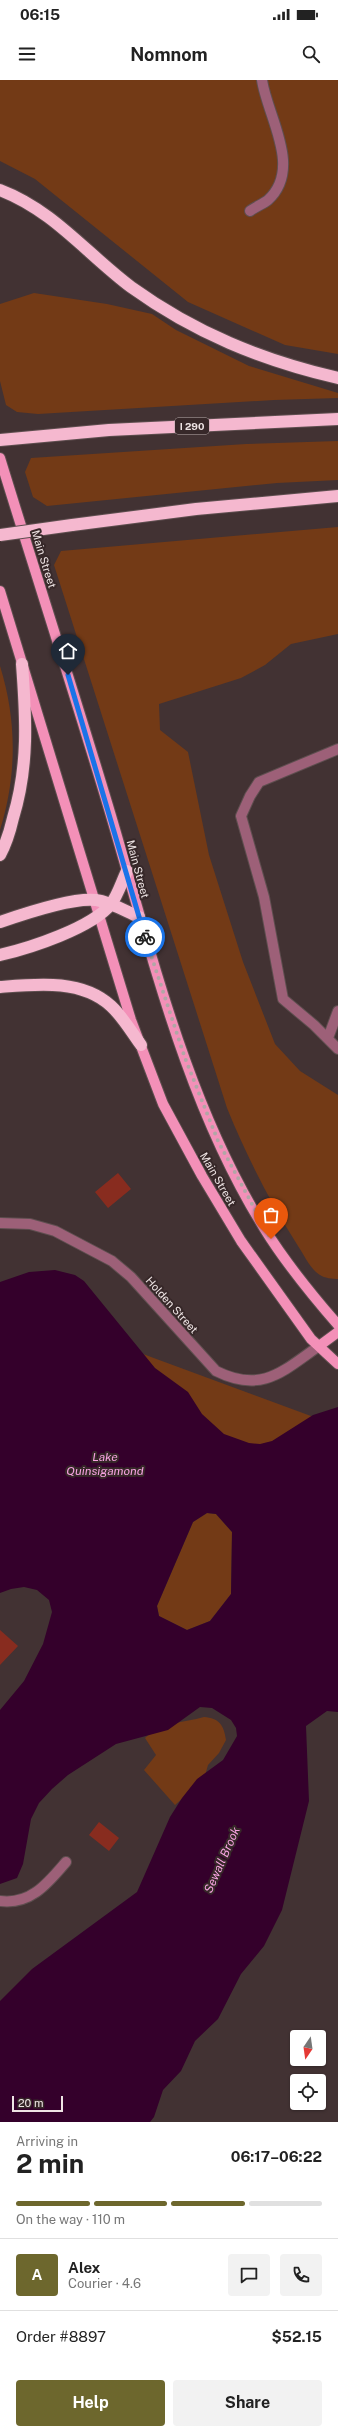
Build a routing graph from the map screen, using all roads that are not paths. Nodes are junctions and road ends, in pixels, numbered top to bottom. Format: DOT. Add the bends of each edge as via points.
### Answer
graph roads {
  1 [pos="262,80"];
  2 [pos="0,190"];
  3 [pos="0,197"];
  4 [pos="28,204"];
  5 [pos="250,211"];
  6 [pos="338,378"];
  7 [pos="338,419"];
  8 [pos="0,440"];
  9 [pos="0,458"];
  10 [pos="338,496"];
  11 [pos="0,535"];
  12 [pos="0,591"];
  13 [pos="22,664"];
  14 [pos="338,748"];
  15 [pos="0,855"];
  16 [pos="128,871"];
  17 [pos="95,900"];
  18 [pos="111,904"];
  19 [pos="100,914"];
  20 [pos="139,917"];
  21 [pos="0,922"];
  22 [pos="0,955"];
  23 [pos="0,987"];
  24 [pos="338,1011"];
  25 [pos="328,1038"];
  26 [pos="141,1046"];
  27 [pos="338,1049"];
  28 [pos="0,1223"];
  29 [pos="338,1325"];
  30 [pos="338,1332"];
  31 [pos="319,1346"];
  32 [pos="338,1364"];
  33 [pos="66,1862"];
  34 [pos="0,1901"];
  1 -- 5 [label="street" via="284,168 269,200"];
  2 -- 4 [label="highway"];
  3 -- 4 [label="highway"];
  4 -- 6 [label="highway" via="43,212 130,286 211,337 300,369"];
  7 -- 8 [label="highway, I 290" via="109,430"];
  9 -- 16 [label="main road, Main Street"];
  10 -- 11 [label="highway, bridge" via="196,509"];
  12 -- 13 [label="main road, Main Street"];
  13 -- 15 [label="highway" via="27,738 24,769 16,810"];
  13 -- 17 [label="main road, Main Street"];
  14 -- 25 [label="street" via="259,782 241,816 264,897 283,999"];
  16 -- 18 [label="highway"];
  16 -- 20 [label="main road, Main Street"];
  17 -- 18 [label="highway"];
  17 -- 19 [label="main road, Main Street"];
  17 -- 21 [label="highway" via="52,906"];
  18 -- 19 [label="highway"];
  18 -- 20 [label="highway"];
  19 -- 22 [label="highway" via="49,940"];
  19 -- 26 [label="main road, Main Street"];
  20 -- 29 [label="main road, Main Street" via="185,1058 218,1141 263,1227 296,1274"];
  23 -- 26 [label="highway" via="61,985 87,993 105,1001 113,1008"];
  24 -- 25 [label="street"];
  25 -- 27 [label="street"];
  26 -- 31 [label="main road, Main Street" via="163,1104 202,1176 241,1241 297,1321"];
  28 -- 31 [label="street, Holden Street" via="30,1224 55,1231 112,1261 131,1277 216,1370 233,1379 265,1380"];
  30 -- 31 [label="main road"];
  31 -- 32 [label="main road, Main Street"];
  33 -- 34 [label="street" via="47,1884 28,1899"];
}
